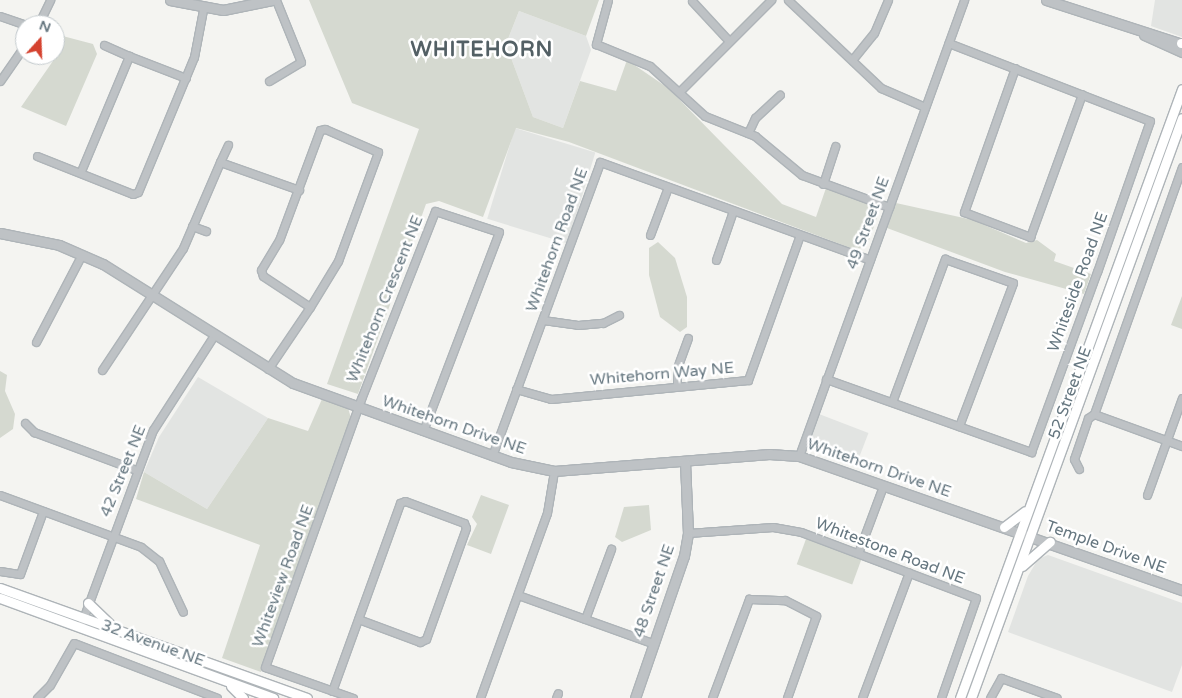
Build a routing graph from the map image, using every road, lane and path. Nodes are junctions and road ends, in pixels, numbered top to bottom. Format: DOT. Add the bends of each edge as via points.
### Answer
graph roads {
  1 [pos="50,0"];
  2 [pos="170,0"];
  3 [pos="274,0"];
  4 [pos="608,0"];
  5 [pos="771,0"];
  6 [pos="788,0"];
  7 [pos="888,0"];
  8 [pos="964,0"];
  9 [pos="1046,0"];
  10 [pos="692,1"];
  11 [pos="1068,4"];
  12 [pos="203,10"];
  13 [pos="43,15"];
  14 [pos="0,16"];
  15 [pos="15,21"];
  16 [pos="730,41"];
  17 [pos="949,43"];
  18 [pos="104,45"];
  19 [pos="1182,45"];
  20 [pos="129,56"];
  21 [pos="15,59"];
  22 [pos="852,60"];
  23 [pos="1015,68"];
  24 [pos="186,78"];
  25 [pos="0,81"];
  26 [pos="269,81"];
  27 [pos="1182,89"];
  28 [pos="680,91"];
  29 [pos="1082,94"];
  30 [pos="780,95"];
  31 [pos="926,106"];
  32 [pos="1182,118"];
  33 [pos="748,133"];
  34 [pos="228,145"];
  35 [pos="834,146"];
  36 [pos="37,156"];
  37 [pos="220,162"];
  38 [pos="1182,167"];
  39 [pos="81,172"];
  40 [pos="823,184"];
  41 [pos="668,187"];
  42 [pos="299,190"];
  43 [pos="889,207"];
  44 [pos="734,210"];
  45 [pos="192,226"];
  46 [pos="206,231"];
  47 [pos="0,232"];
  48 [pos="650,235"];
  49 [pos="800,235"];
  50 [pos="82,254"];
  51 [pos="716,260"];
  52 [pos="870,260"];
  53 [pos="152,293"];
  54 [pos="310,308"];
  55 [pos="619,315"];
  56 [pos="543,320"];
  57 [pos="213,337"];
  58 [pos="688,338"];
  59 [pos="36,342"];
  60 [pos="102,370"];
  61 [pos="268,370"];
  62 [pos="826,379"];
  63 [pos="677,386"];
  64 [pos="516,389"];
  65 [pos="1182,398"];
  66 [pos="892,402"];
  67 [pos="358,408"];
  68 [pos="1094,414"];
  69 [pos="24,423"];
  70 [pos="959,426"];
  71 [pos="423,431"];
  72 [pos="1167,441"];
  73 [pos="1182,446"];
  74 [pos="492,456"];
  75 [pos="799,456"];
  76 [pos="685,462"];
  77 [pos="1079,469"];
  78 [pos="136,470"];
  79 [pos="554,471"];
  80 [pos="883,486"];
  81 [pos="0,495"];
  82 [pos="1147,496"];
  83 [pos="1030,505"];
  84 [pos="43,511"];
  85 [pos="1004,527"];
  86 [pos="1020,532"];
  87 [pos="688,533"];
  88 [pos="111,536"];
  89 [pos="1030,536"];
  90 [pos="1050,542"];
  91 [pos="611,549"];
  92 [pos="858,553"];
  93 [pos="0,571"];
  94 [pos="908,572"];
  95 [pos="1016,574"];
  96 [pos="0,588"];
  97 [pos="1182,590"];
  98 [pos="518,595"];
  99 [pos="0,598"];
  100 [pos="88,603"];
  101 [pos="183,612"];
  102 [pos="83,617"];
  103 [pos="585,619"];
  104 [pos="358,620"];
  105 [pos="80,627"];
  106 [pos="118,630"];
  107 [pos="652,643"];
  108 [pos="218,678"];
  109 [pos="260,681"];
  110 [pos="332,691"];
  111 [pos="255,695"];
  112 [pos="40,697"];
  113 [pos="217,698"];
  114 [pos="244,698"];
  115 [pos="273,698"];
  116 [pos="307,698"];
  117 [pos="352,698"];
  118 [pos="480,698"];
  119 [pos="635,698"];
  120 [pos="712,698"];
  121 [pos="787,698"];
  122 [pos="862,698"];
  123 [pos="941,698"];
  124 [pos="960,698"];
  125 [pos="971,698"];
  126 [pos="990,698"];
  127 [pos="1057,698"];
  1 -- 13 [label="street"];
  2 -- 12 [label="street"];
  3 -- 12 [label="street" via="242,8"];
  3 -- 26 [label="street" via="301,62"];
  4 -- 28 [label="street" via="596,44 650,66"];
  5 -- 16 [label="street"];
  6 -- 22 [label="street"];
  7 -- 22 [label="street" via="874,33"];
  8 -- 17 [label="street, 49 Street NE"];
  9 -- 11 [label="street"];
  10 -- 16 [label="street"];
  11 -- 19 [label="street"];
  12 -- 24 [label="street"];
  14 -- 15 [label="street"];
  16 -- 28 [label="street"];
  17 -- 23 [label="street, Whiteside Road NE"];
  17 -- 31 [label="street, 49 Street NE"];
  18 -- 20 [label="street"];
  20 -- 24 [label="street"];
  20 -- 39 [label="street"];
  21 -- 25 [label="street"];
  22 -- 31 [label="street" via="886,91"];
  23 -- 29 [label="street, Whiteside Road NE"];
  23 -- 29 [label="street" via="964,212 1030,236"];
  24 -- 39 [label="street" via="138,192 133,194"];
  27 -- 83 [label="main road, 52 Street NE"];
  28 -- 33 [label="street" via="718,125"];
  29 -- 70 [label="street, Whiteside Road NE" via="1150,121 1036,441 1031,452"];
  30 -- 33 [label="street" via="755,118"];
  31 -- 43 [label="street, 49 Street NE"];
  32 -- 89 [label="main road, 52 Street NE"];
  33 -- 40 [label="street" via="802,175"];
  34 -- 37 [label="street"];
  35 -- 40 [label="street"];
  36 -- 39 [label="street"];
  37 -- 42 [label="street"];
  37 -- 45 [label="street"];
  38 -- 68 [label="street"];
  40 -- 43 [label="street"];
  41 -- 44 [label="street, Whitehorn Road NE"];
  41 -- 48 [label="street"];
  41 -- 56 [label="street, Whitehorn Road NE" via="600,162"];
  42 -- 54 [label="street" via="261,270 263,276"];
  42 -- 54 [label="street" via="320,130 378,152 338,261"];
  43 -- 52 [label="street, 49 Street NE"];
  44 -- 49 [label="street, Whitehorn Road NE"];
  44 -- 51 [label="street"];
  45 -- 46 [label="street"];
  45 -- 53 [label="street"];
  47 -- 50 [label="street, Whitehorn Drive NE"];
  49 -- 52 [label="street, Whitehorn Road NE"];
  49 -- 63 [label="street, Whitehorn Way NE" via="748,380"];
  50 -- 53 [label="street, Whitehorn Drive NE"];
  50 -- 59 [label="street"];
  52 -- 62 [label="street, 49 Street NE"];
  53 -- 57 [label="street, Whitehorn Drive NE"];
  53 -- 60 [label="street"];
  54 -- 61 [label="street"];
  55 -- 56 [label="street" via="603,323 578,325"];
  56 -- 64 [label="street, Whitehorn Road NE"];
  57 -- 61 [label="street, Whitehorn Drive NE"];
  57 -- 78 [label="street, 42 Street NE" via="153,430"];
  58 -- 63 [label="street" via="677,368"];
  61 -- 67 [label="street, Whitehorn Drive NE"];
  62 -- 66 [label="street, Whiteside Road NE"];
  62 -- 75 [label="street, 49 Street NE"];
  63 -- 64 [label="street, Whitehorn Way NE" via="551,399"];
  64 -- 74 [label="street, Whitehorn Road NE"];
  65 -- 72 [label="street"];
  66 -- 70 [label="street, Whiteside Road NE"];
  66 -- 70 [label="street" via="945,259 1012,283"];
  67 -- 71 [label="street, Whitehorn Drive NE"];
  67 -- 71 [label="street, Whitehorn Crescent NE" via="435,211 499,232"];
  67 -- 110 [label="street, Whiteview Road NE" via="265,667"];
  68 -- 72 [label="street"];
  68 -- 77 [label="street" via="1088,418 1074,459"];
  69 -- 78 [label="street" via="34,432"];
  71 -- 74 [label="street, Whitehorn Drive NE"];
  72 -- 73 [label="street"];
  72 -- 82 [label="street"];
  74 -- 79 [label="street, Whitehorn Drive NE"];
  75 -- 76 [label="street, Whitehorn Drive NE" via="769,454"];
  75 -- 80 [label="street, Whitehorn Drive NE"];
  76 -- 79 [label="street, Whitehorn Drive NE"];
  76 -- 87 [label="street, 48 Street NE"];
  78 -- 88 [label="street, 42 Street NE"];
  79 -- 98 [label="street" via="547,513"];
  80 -- 85 [label="street, Whitehorn Drive NE"];
  80 -- 92 [label="street"];
  81 -- 84 [label="street"];
  83 -- 85 [label="main road"];
  83 -- 86 [label="main road, 52 Street NE"];
  84 -- 88 [label="street"];
  84 -- 93 [label="street" via="20,574"];
  85 -- 86 [label="street, Whitehorn Drive NE"];
  86 -- 89 [label="street, Temple Drive NE"];
  86 -- 124 [label="main road, 52 Street NE"];
  87 -- 92 [label="street, Whitestone Road NE" via="787,529"];
  87 -- 107 [label="street, 48 Street NE"];
  88 -- 100 [label="street, 42 Street NE"];
  88 -- 101 [label="street" via="141,547 159,561"];
  89 -- 90 [label="street, Temple Drive NE"];
  89 -- 95 [label="main road, 52 Street NE"];
  90 -- 95 [label="main road" via="1032,553"];
  90 -- 97 [label="street, Temple Drive NE"];
  91 -- 103 [label="street"];
  92 -- 94 [label="street, Whitestone Road NE"];
  94 -- 122 [label="street"];
  94 -- 123 [label="street, Whitestone Road NE" via="976,598"];
  95 -- 125 [label="main road, 52 Street NE"];
  96 -- 102 [label="main road, 32 Avenue NE"];
  98 -- 103 [label="street"];
  98 -- 118 [label="street"];
  99 -- 105 [label="main road, 32 Avenue NE"];
  100 -- 102 [label="street, 42 Street NE"];
  100 -- 106 [label="main road"];
  102 -- 105 [label="street, 42 Street NE"];
  102 -- 106 [label="main road, 32 Avenue NE"];
  103 -- 107 [label="street"];
  104 -- 104 [label="street" via="400,503 405,501 464,523 466,528 426,640 420,642"];
  104 -- 110 [label="street"];
  105 -- 108 [label="main road, 32 Avenue NE"];
  106 -- 109 [label="main road, 32 Avenue NE"];
  107 -- 119 [label="street, 48 Street NE"];
  108 -- 111 [label="main road, 32 Avenue NE"];
  108 -- 114 [label="main road"];
  109 -- 111 [label="street"];
  109 -- 116 [label="main road, 32 Avenue NE"];
  110 -- 117 [label="street, Whiteview Road NE"];
  111 -- 115 [label="main road, 32 Avenue NE"];
  112 -- 113 [label="street" via="74,643"];
  120 -- 121 [label="street" via="749,599 785,600 816,616"];
  126 -- 127 [label="street" via="1001,678"];
}
